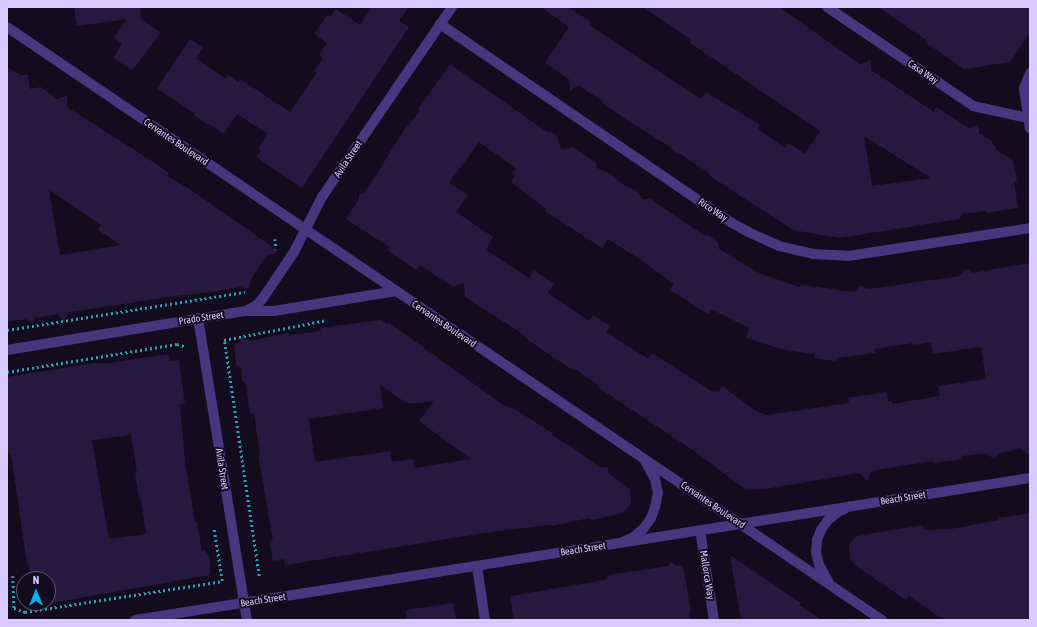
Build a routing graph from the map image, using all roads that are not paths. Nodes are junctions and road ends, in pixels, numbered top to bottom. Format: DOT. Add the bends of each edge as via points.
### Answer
graph roads {
  1 [pos="452,7"];
  2 [pos="827,7"];
  3 [pos="440,24"];
  4 [pos="7,27"];
  5 [pos="1030,74"];
  6 [pos="1028,118"];
  7 [pos="1030,129"];
  8 [pos="1030,228"];
  9 [pos="305,229"];
  10 [pos="396,291"];
  11 [pos="246,311"];
  12 [pos="198,318"];
  13 [pos="7,350"];
  14 [pos="641,457"];
  15 [pos="1030,478"];
  16 [pos="850,506"];
  17 [pos="740,524"];
  18 [pos="700,530"];
  19 [pos="620,543"];
  20 [pos="477,566"];
  21 [pos="833,587"];
  22 [pos="244,603"];
  23 [pos="135,620"];
  24 [pos="247,620"];
  25 [pos="485,620"];
  26 [pos="714,620"];
  27 [pos="882,620"];
  1 -- 3 [label="street, Avila Street"];
  2 -- 6 [label="street, Casa Way" via="973,106"];
  3 -- 8 [label="street, Rico Way" via="732,223 779,246 813,254 848,256"];
  3 -- 9 [label="street, Avila Street" via="322,197"];
  4 -- 9 [label="street, Cervantes Boulevard"];
  5 -- 6 [label="street" via="1024,89"];
  6 -- 7 [label="street"];
  9 -- 10 [label="street, Cervantes Boulevard"];
  9 -- 11 [label="street, Avila Street" via="294,252 263,298"];
  10 -- 11 [label="street, Prado Street" via="274,311"];
  10 -- 14 [label="street, Cervantes Boulevard"];
  11 -- 12 [label="street, Prado Street"];
  12 -- 13 [label="street, Prado Street"];
  12 -- 22 [label="street, Avila Street"];
  14 -- 17 [label="street, Cervantes Boulevard"];
  14 -- 19 [label="street" via="650,467 655,479 658,493 655,507 644,528 634,537"];
  15 -- 16 [label="street, Beach Street"];
  16 -- 17 [label="street, Beach Street"];
  16 -- 21 [label="street" via="828,520 818,540 816,552 819,565"];
  17 -- 18 [label="street, Beach Street"];
  17 -- 21 [label="street, Cervantes Boulevard"];
  18 -- 19 [label="street, Beach Street"];
  18 -- 26 [label="street, Mallorca Way"];
  19 -- 20 [label="street, Beach Street"];
  20 -- 22 [label="street, Beach Street"];
  20 -- 25 [label="street"];
  21 -- 27 [label="street, Cervantes Boulevard"];
  22 -- 23 [label="street, Beach Street"];
  22 -- 24 [label="street, Avila Street"];
}
